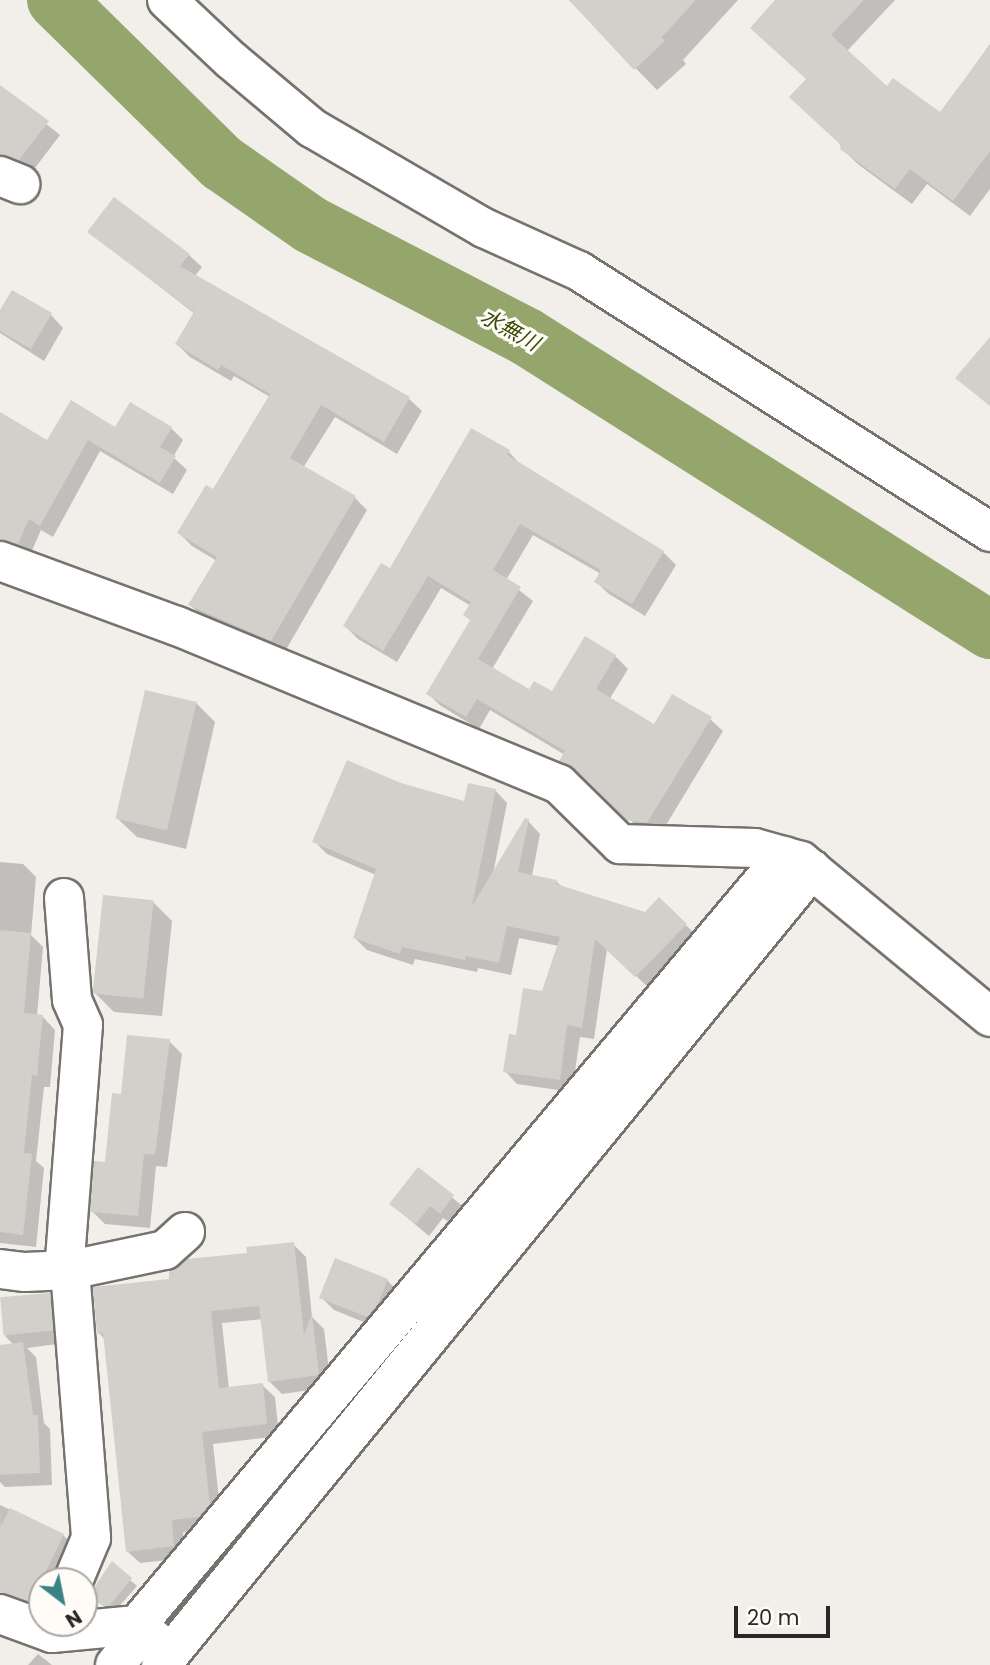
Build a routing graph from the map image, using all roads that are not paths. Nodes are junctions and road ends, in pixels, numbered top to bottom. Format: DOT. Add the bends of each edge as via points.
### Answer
graph roads {
  1 [pos="167,0"];
  2 [pos="990,532"];
  3 [pos="0,561"];
  4 [pos="798,863"];
  5 [pos="64,898"];
  6 [pos="990,1017"];
  7 [pos="185,1232"];
  8 [pos="0,1269"];
  9 [pos="71,1270"];
  10 [pos="79,1567"];
  11 [pos="0,1614"];
  12 [pos="28,1621"];
  13 [pos="98,1636"];
  14 [pos="159,1648"];
  15 [pos="115,1665"];
  1 -- 2 [label="street" via="312,128 484,228 579,271"];
  3 -- 4 [label="street" via="177,626 559,784 620,844 755,848"];
  4 -- 6 [label="street"];
  4 -- 14 [label="street"];
  5 -- 9 [label="street" via="72,1000 83,1025 65,1257"];
  7 -- 9 [label="street" via="165,1250"];
  8 -- 9 [label="street"];
  9 -- 10 [label="street" via="91,1538"];
  11 -- 12 [label="street"];
  13 -- 14 [label="street"];
  14 -- 15 [label="street"];
}
